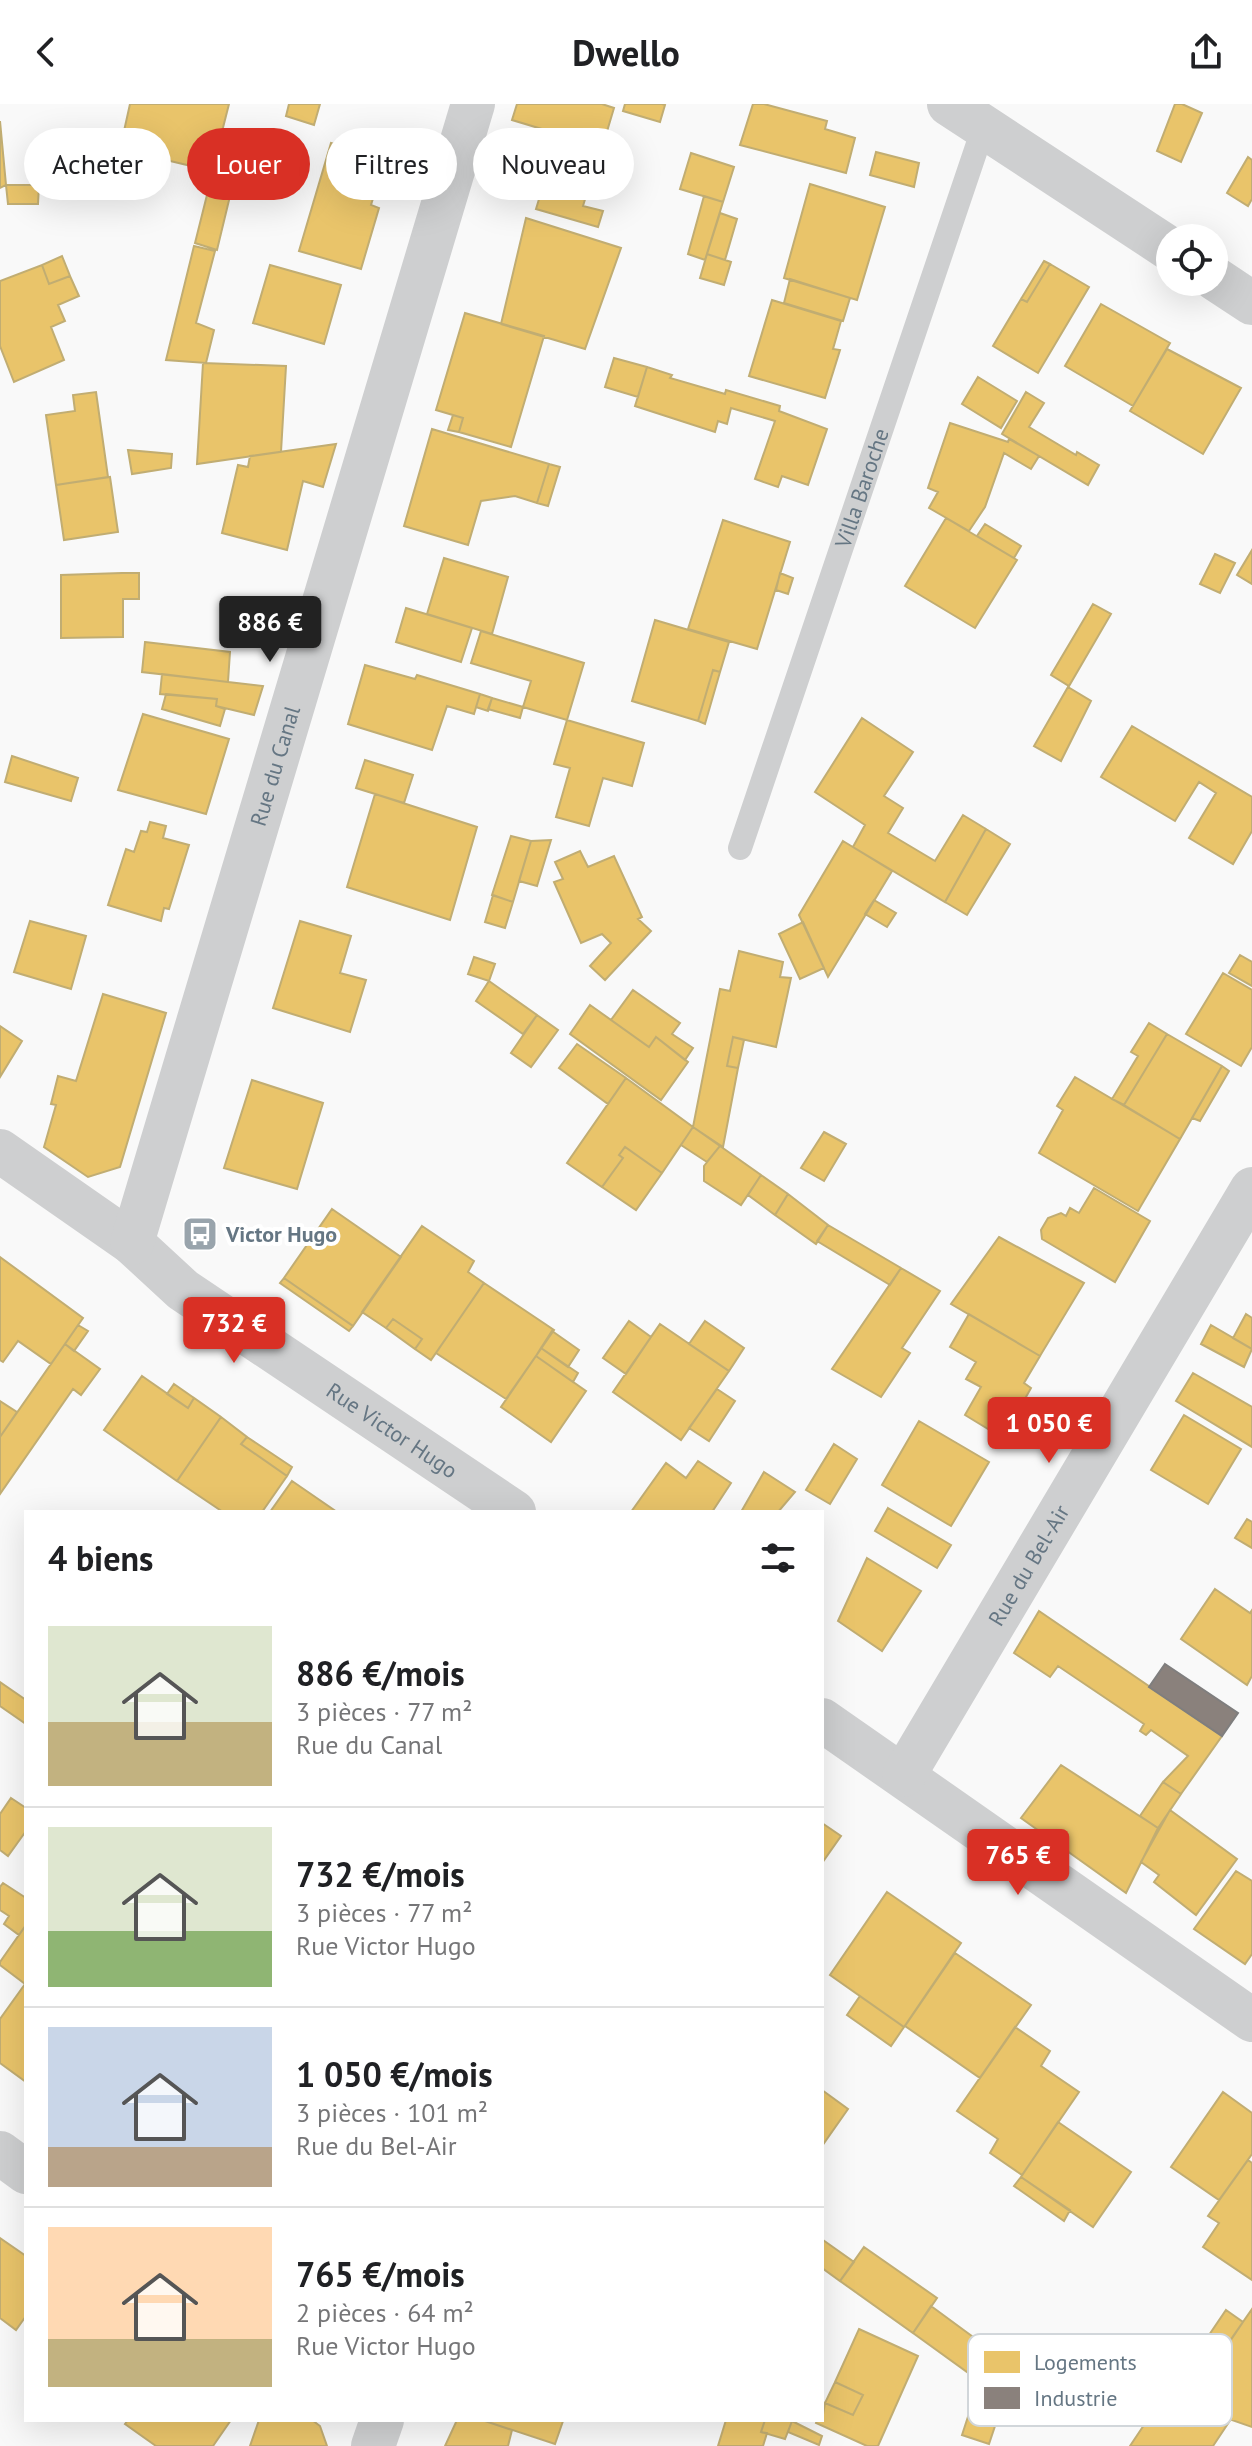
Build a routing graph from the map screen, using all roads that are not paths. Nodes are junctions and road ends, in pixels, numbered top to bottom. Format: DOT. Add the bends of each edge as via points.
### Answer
graph roads {
  1 [pos="473,104"];
  2 [pos="967,115"];
  3 [pos="1156,240"];
  4 [pos="1228,287"];
  5 [pos="1252,303"];
  6 [pos="740,848"];
  7 [pos="0,1151"];
  8 [pos="1252,1189"];
  9 [pos="132,1243"];
  10 [pos="511,1510"];
  11 [pos="824,1721"];
  12 [pos="904,1775"];
  13 [pos="1252,2020"];
  14 [pos="0,2153"];
  15 [pos="24,2171"];
  16 [pos="381,2422"];
  17 [pos="373,2446"];
  1 -- 9 [label="street, Rue du Canal"];
  2 -- 3 [label="street"];
  2 -- 6 [label="lane, Villa Baroche"];
  4 -- 5 [label="street"];
  7 -- 9 [label="street, Rue Victor Hugo"];
  8 -- 12 [label="street, Rue du Bel-Air"];
  9 -- 10 [label="street, Rue Victor Hugo" via="183,1290"];
  11 -- 12 [label="street"];
  12 -- 13 [label="street"];
  14 -- 15 [label="street"];
  16 -- 17 [label="street"];
}
